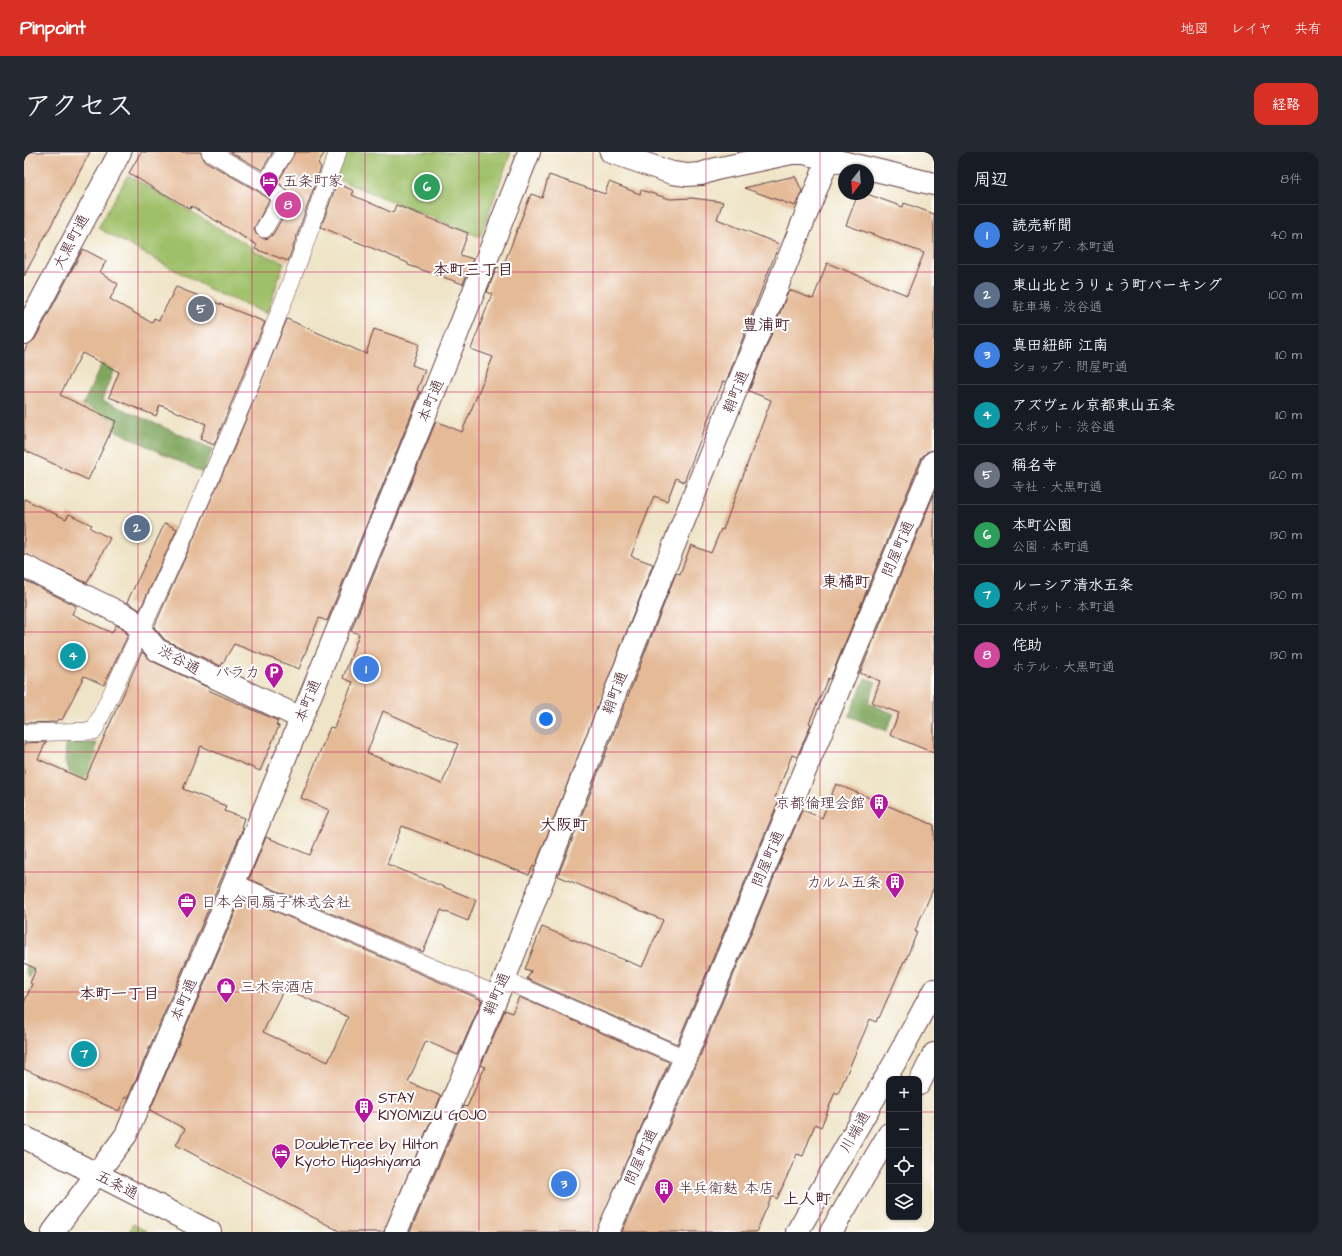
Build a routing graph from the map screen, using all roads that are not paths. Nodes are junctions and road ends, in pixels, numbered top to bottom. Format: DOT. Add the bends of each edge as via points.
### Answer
graph roads {
  1 [pos="120,152"];
  2 [pos="210,152"];
  3 [pos="284,152"];
  4 [pos="338,152"];
  5 [pos="529,152"];
  6 [pos="611,152"];
  7 [pos="830,155"];
  8 [pos="265,184"];
  9 [pos="934,184"];
  10 [pos="264,229"];
  11 [pos="24,331"];
  12 [pos="934,462"];
  13 [pos="24,566"];
  14 [pos="141,631"];
  15 [pos="301,718"];
  16 [pos="24,733"];
  17 [pos="234,883"];
  18 [pos="500,988"];
  19 [pos="934,990"];
  20 [pos="934,1054"];
  21 [pos="685,1058"];
  22 [pos="922,1078"];
  23 [pos="24,1137"];
  24 [pos="886,1139"];
  25 [pos="96,1174"];
  26 [pos="53,1232"];
  27 [pos="210,1232"];
  28 [pos="396,1232"];
  29 [pos="608,1232"];
  30 [pos="797,1232"];
  31 [pos="831,1232"];
  1 -- 11 [label="main road, 大黒町通"];
  2 -- 8 [label="lane"];
  3 -- 8 [label="lane"];
  4 -- 14 [label="lane" via="296,268 234,422"];
  5 -- 15 [label="main road, 本町通"];
  6 -- 7 [label="main road" via="665,171 687,175 792,153"];
  7 -- 9 [label="main road"];
  7 -- 18 [label="main road, 鞘町通"];
  8 -- 10 [label="lane" via="282,198"];
  12 -- 21 [label="main road, 問屋町通"];
  13 -- 14 [label="main road, 渋谷通" via="130,618"];
  14 -- 15 [label="main road, 渋谷通" via="157,650"];
  14 -- 16 [label="lane" via="94,731"];
  15 -- 17 [label="main road, 本町通"];
  17 -- 18 [label="lane"];
  17 -- 25 [label="main road, 本町通" via="126,1134"];
  18 -- 21 [label="lane"];
  18 -- 28 [label="main road, 鞘町通"];
  19 -- 30 [label="main road, 川端通"];
  20 -- 22 [label="main road"];
  21 -- 29 [label="main road, 問屋町通"];
  23 -- 25 [label="main road, 五条通"];
  24 -- 31 [label="main road, 川端通"];
  25 -- 26 [label="main road, 本町通"];
  25 -- 27 [label="main road, 五条通"];
}
